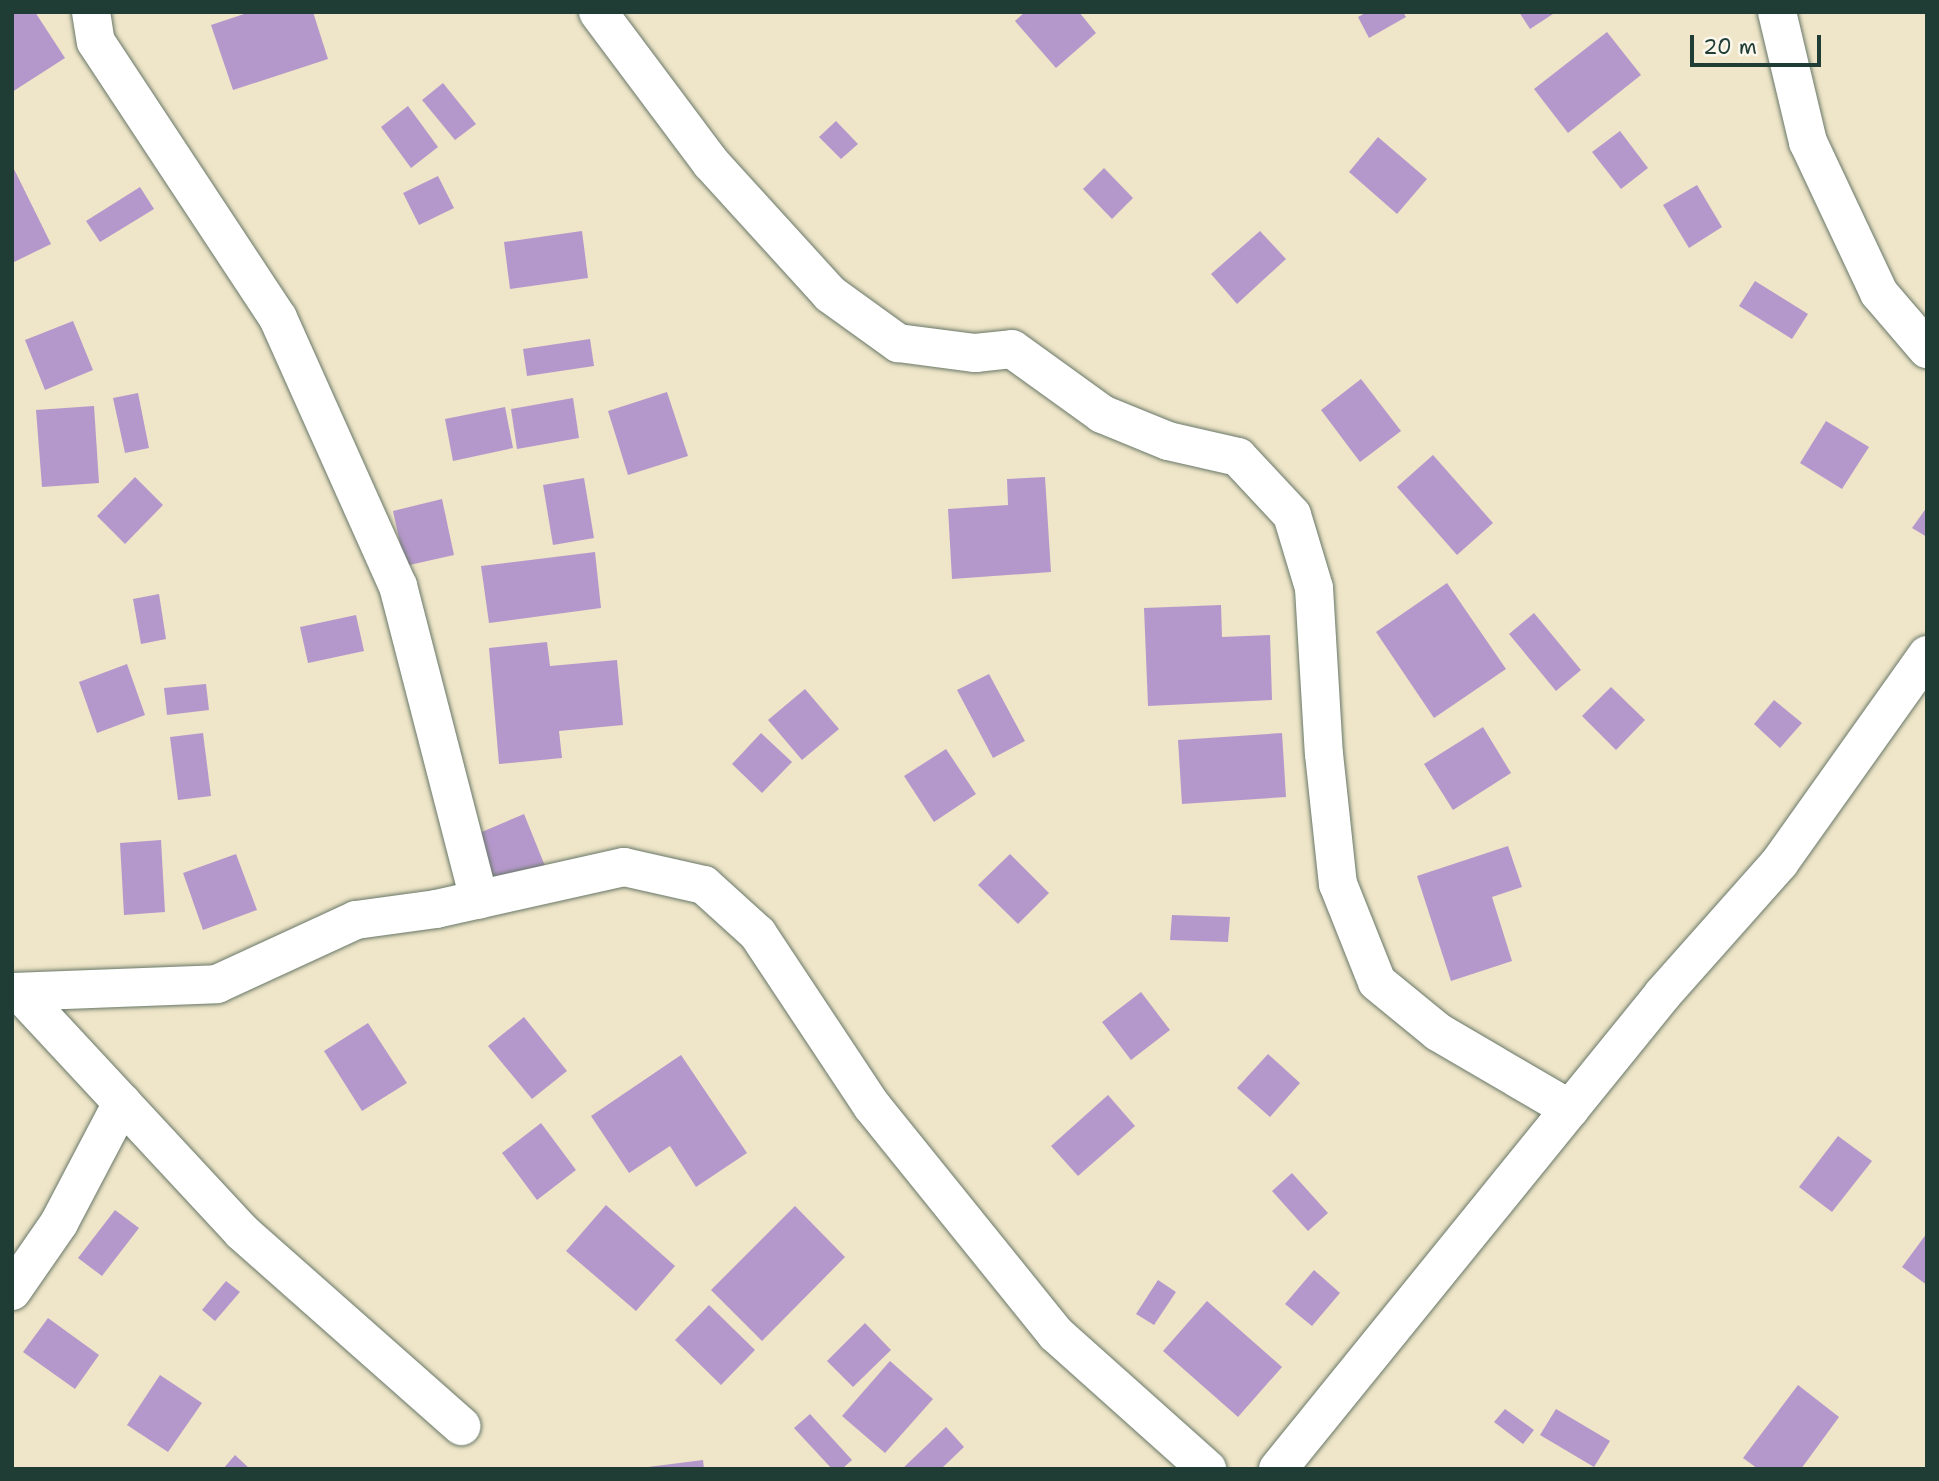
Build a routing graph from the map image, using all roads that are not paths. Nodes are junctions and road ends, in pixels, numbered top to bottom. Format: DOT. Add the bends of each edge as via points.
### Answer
graph roads {
  1 [pos="91,12"];
  2 [pos="598,12"];
  3 [pos="1777,12"];
  4 [pos="1927,349"];
  5 [pos="1927,655"];
  6 [pos="479,900"];
  7 [pos="16,992"];
  8 [pos="122,1103"];
  9 [pos="1570,1109"];
  10 [pos="12,1291"];
  11 [pos="461,1426"];
  12 [pos="1207,1469"];
  13 [pos="1278,1469"];
  1 -- 6 [label="street" via="96,42 278,318 398,586"];
  2 -- 9 [label="street" via="711,163 830,294 898,343 975,353 1012,349 1102,414 1168,441 1238,457 1292,515 1314,588 1338,884 1377,982 1437,1032"];
  3 -- 4 [label="street" via="1808,142 1879,293"];
  5 -- 9 [label="street" via="1780,862 1663,994"];
  6 -- 7 [label="street" via="356,920 216,984"];
  6 -- 12 [label="street" via="624,867 704,885 758,933 872,1106 1056,1334"];
  7 -- 8 [label="street"];
  8 -- 10 [label="street" via="59,1223"];
  8 -- 11 [label="street" via="242,1232"];
  9 -- 13 [label="street"];
}
